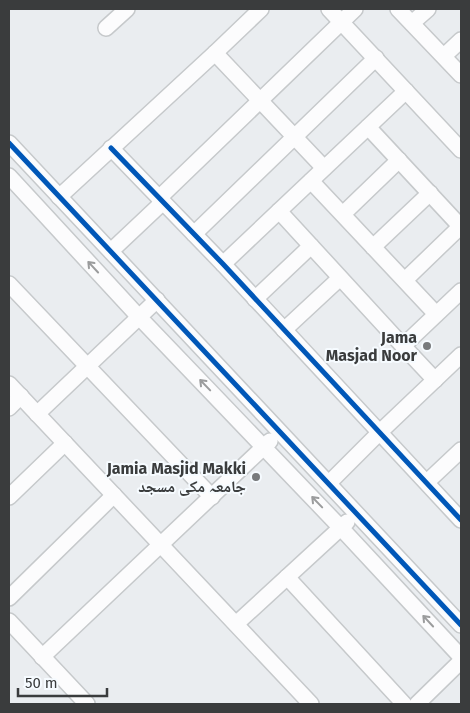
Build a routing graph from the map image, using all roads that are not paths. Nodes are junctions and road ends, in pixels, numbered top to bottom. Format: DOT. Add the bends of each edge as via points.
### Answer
graph roads {
  1 [pos="127,9"];
  2 [pos="261,9"];
  3 [pos="329,9"];
  4 [pos="355,9"];
  5 [pos="398,9"];
  6 [pos="428,9"];
  7 [pos="341,21"];
  8 [pos="412,23"];
  9 [pos="106,28"];
  10 [pos="461,40"];
  11 [pos="215,53"];
  12 [pos="444,56"];
  13 [pos="376,58"];
  14 [pos="461,75"];
  15 [pos="406,91"];
  16 [pos="260,100"];
  17 [pos="368,127"];
  18 [pos="295,136"];
  19 [pos="9,143"];
  20 [pos="111,148"];
  21 [pos="461,150"];
  22 [pos="399,160"];
  23 [pos="324,168"];
  24 [pos="9,176"];
  25 [pos="311,181"];
  26 [pos="430,194"];
  27 [pos="59,197"];
  28 [pos="161,200"];
  29 [pos="279,211"];
  30 [pos="343,214"];
  31 [pos="461,227"];
  32 [pos="194,234"];
  33 [pos="311,246"];
  34 [pos="373,247"];
  35 [pos="111,251"];
  36 [pos="223,264"];
  37 [pos="340,278"];
  38 [pos="404,280"];
  39 [pos="9,284"];
  40 [pos="461,291"];
  41 [pos="255,299"];
  42 [pos="156,300"];
  43 [pos="436,314"];
  44 [pos="139,317"];
  45 [pos="284,330"];
  46 [pos="403,346"];
  47 [pos="461,354"];
  48 [pos="88,366"];
  49 [pos="435,380"];
  50 [pos="9,384"];
  51 [pos="21,396"];
  52 [pos="9,408"];
  53 [pos="37,414"];
  54 [pos="280,432"];
  55 [pos="380,432"];
  56 [pos="65,443"];
  57 [pos="264,447"];
  58 [pos="461,450"];
  59 [pos="427,482"];
  60 [pos="329,483"];
  61 [pos="114,495"];
  62 [pos="212,497"];
  63 [pos="9,498"];
  64 [pos="357,514"];
  65 [pos="460,516"];
  66 [pos="341,528"];
  67 [pos="161,545"];
  68 [pos="287,577"];
  69 [pos="9,598"];
  70 [pos="236,624"];
  71 [pos="461,625"];
  72 [pos="12,632"];
  73 [pos="42,657"];
  74 [pos="461,657"];
  75 [pos="461,661"];
  76 [pos="87,704"];
  77 [pos="311,704"];
  78 [pos="404,704"];
  79 [pos="416,704"];
  1 -- 9 [label="street"];
  2 -- 11 [label="street"];
  3 -- 7 [label="street"];
  4 -- 7 [label="street"];
  5 -- 8 [label="street"];
  6 -- 8 [label="street"];
  7 -- 13 [label="street"];
  7 -- 16 [label="street"];
  8 -- 12 [label="street"];
  10 -- 12 [label="street"];
  11 -- 16 [label="street"];
  11 -- 20 [label="street"];
  12 -- 14 [label="street"];
  13 -- 15 [label="street"];
  13 -- 18 [label="street"];
  15 -- 17 [label="street"];
  15 -- 21 [label="street"];
  16 -- 18 [label="street"];
  16 -- 28 [label="street"];
  17 -- 22 [label="street"];
  17 -- 23 [label="street"];
  18 -- 23 [label="street"];
  18 -- 32 [label="street"];
  19 -- 27 [label="street"];
  20 -- 27 [label="street"];
  20 -- 28 [label="street"];
  22 -- 26 [label="street"];
  22 -- 30 [label="street"];
  23 -- 25 [label="street"];
  44 -- 24 [label="street, one-way"];
  25 -- 29 [label="street"];
  25 -- 30 [label="street"];
  26 -- 31 [label="street"];
  26 -- 34 [label="street"];
  27 -- 35 [label="street"];
  28 -- 32 [label="street"];
  28 -- 35 [label="street"];
  29 -- 33 [label="street"];
  29 -- 36 [label="street"];
  30 -- 34 [label="street"];
  31 -- 38 [label="street"];
  32 -- 36 [label="street"];
  33 -- 37 [label="street"];
  33 -- 41 [label="street"];
  34 -- 38 [label="street"];
  35 -- 42 [label="street"];
  36 -- 41 [label="street"];
  37 -- 45 [label="street"];
  37 -- 46 [label="street"];
  38 -- 43 [label="street"];
  39 -- 48 [label="street"];
  40 -- 43 [label="street"];
  41 -- 45 [label="street"];
  42 -- 44 [label="street"];
  42 -- 54 [label="street"];
  43 -- 46 [label="street"];
  44 -- 48 [label="street"];
  57 -- 44 [label="street, one-way"];
  45 -- 55 [label="street"];
  46 -- 49 [label="street"];
  47 -- 49 [label="street"];
  48 -- 53 [label="street"];
  48 -- 62 [label="street"];
  49 -- 55 [label="street"];
  50 -- 51 [label="street"];
  51 -- 52 [label="street"];
  51 -- 53 [label="street"];
  53 -- 56 [label="street"];
  54 -- 57 [label="street"];
  54 -- 60 [label="street"];
  55 -- 59 [label="street"];
  55 -- 60 [label="street"];
  56 -- 61 [label="street"];
  56 -- 63 [label="street"];
  57 -- 62 [label="street"];
  66 -- 57 [label="street, one-way"];
  58 -- 59 [label="street"];
  59 -- 65 [label="street"];
  60 -- 64 [label="street"];
  61 -- 67 [label="street"];
  61 -- 69 [label="street"];
  62 -- 67 [label="street"];
  64 -- 66 [label="street"];
  64 -- 71 [label="street"];
  66 -- 68 [label="street"];
  74 -- 66 [label="street, one-way"];
  67 -- 70 [label="street"];
  67 -- 73 [label="street"];
  68 -- 70 [label="street"];
  68 -- 78 [label="street"];
  70 -- 77 [label="street"];
  72 -- 73 [label="street"];
  73 -- 76 [label="street"];
  75 -- 79 [label="street"];
}
